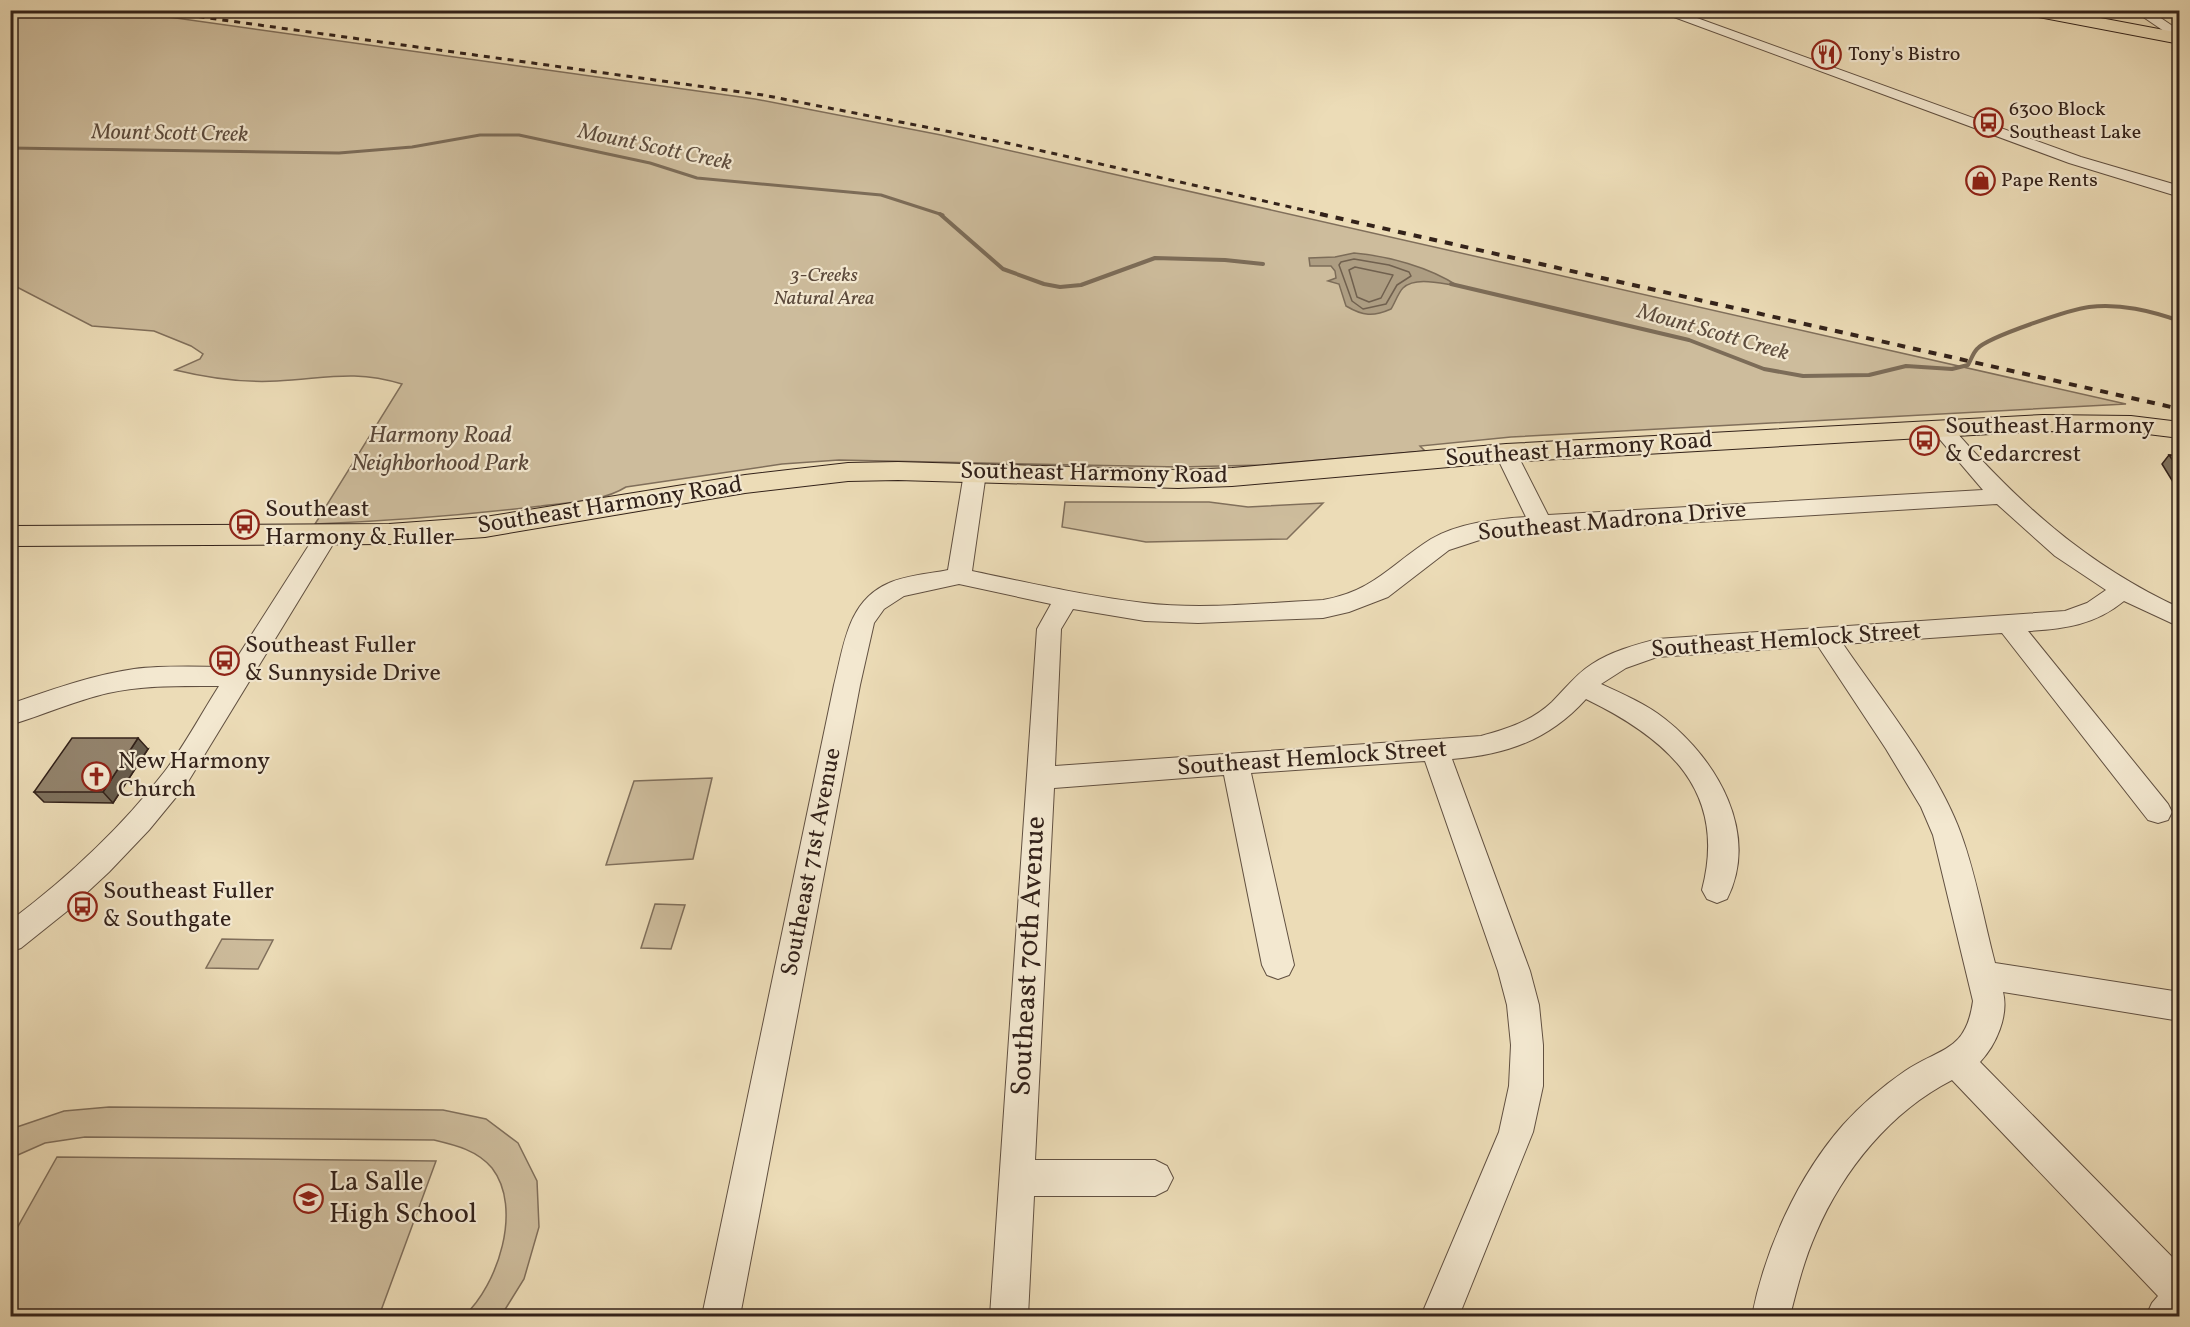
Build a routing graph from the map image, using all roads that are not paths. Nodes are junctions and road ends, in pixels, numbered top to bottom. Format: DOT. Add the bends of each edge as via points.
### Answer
graph roads {
  1 [pos="1660,10"];
  2 [pos="2028,10"];
  3 [pos="2139,10"];
  4 [pos="2180,38"];
  5 [pos="2180,192"];
  6 [pos="1942,429"];
  7 [pos="2180,430"];
  8 [pos="1506,453"];
  9 [pos="975,473"];
  10 [pos="2002,496"];
  11 [pos="1541,524"];
  12 [pos="10,536"];
  13 [pos="326,536"];
  14 [pos="959,576"];
  15 [pos="2122,589"];
  16 [pos="1066,599"];
  17 [pos="2180,618"];
  18 [pos="2009,625"];
  19 [pos="1825,637"];
  20 [pos="239,676"];
  21 [pos="1582,686"];
  22 [pos="10,715"];
  23 [pos="1435,749"];
  24 [pos="1235,764"];
  25 [pos="1039,778"];
  26 [pos="2158,812"];
  27 [pos="1716,890"];
  28 [pos="10,939"];
  29 [pos="1278,965"];
  30 [pos="1984,975"];
  31 [pos="2180,1007"];
  32 [pos="1955,1060"];
  33 [pos="1017,1178"];
  34 [pos="1155,1178"];
  35 [pos="2180,1292"];
  36 [pos="2180,1301"];
  37 [pos="721,1317"];
  38 [pos="1009,1317"];
  39 [pos="1440,1317"];
  40 [pos="1771,1317"];
  41 [pos="2165,1317"];
  1 -- 5 [label="street" via="2075,160"];
  2 -- 4 [label="main road"];
  3 -- 4 [label="street"];
  6 -- 7 [label="main road, Southeast Harmony Road" via="2078,422"];
  6 -- 8 [label="main road, Southeast Harmony Road"];
  6 -- 10 [label="street"];
  8 -- 9 [label="main road, Southeast Harmony Road" via="1232,477"];
  8 -- 11 [label="street"];
  9 -- 13 [label="main road, Southeast Harmony Road" via="820,474 485,527"];
  9 -- 14 [label="street"];
  10 -- 11 [label="street, Southeast Madrona Drive"];
  10 -- 15 [label="street" via="2052,543"];
  11 -- 16 [label="street, Southeast Madrona Drive" via="1498,526 1458,537 1426,553 1379,591 1323,609 1171,614"];
  12 -- 13 [label="main road, Southeast Harmony Road"];
  13 -- 20 [label="street"];
  14 -- 16 [label="street, Southeast Madrona Drive"];
  14 -- 37 [label="street, Southeast 71st Avenue" via="897,589 875,603 862,621"];
  15 -- 17 [label="street"];
  15 -- 18 [label="street, Southeast Hemlock Street" via="2085,615"];
  16 -- 25 [label="street, Southeast 70th Avenue" via="1049,629"];
  18 -- 19 [label="street, Southeast Hemlock Street"];
  18 -- 26 [label="street"];
  19 -- 21 [label="street, Southeast Hemlock Street" via="1657,648 1600,670"];
  19 -- 30 [label="street" via="1933,803 1947,835"];
  20 -- 22 [label="street" via="161,676 122,681"];
  20 -- 28 [label="street" via="192,754 155,804 69,892"];
  21 -- 23 [label="street, Southeast Hemlock Street" via="1559,711 1523,733 1481,746"];
  21 -- 27 [label="street" via="1654,725 1682,750 1704,779 1719,810 1726,843"];
  23 -- 24 [label="street, Southeast Hemlock Street"];
  23 -- 39 [label="street" via="1514,971 1527,1045 1526,1086 1516,1132"];
  24 -- 25 [label="street, Southeast Hemlock Street"];
  24 -- 29 [label="street"];
  25 -- 33 [label="street, Southeast 70th Avenue"];
  30 -- 31 [label="street"];
  30 -- 32 [label="street" via="1989,1001 1986,1026 1974,1046"];
  32 -- 35 [label="street"];
  32 -- 40 [label="street" via="1918,1081 1885,1107 1830,1170 1798,1228"];
  33 -- 34 [label="street"];
  33 -- 38 [label="street, Southeast 70th Avenue"];
  36 -- 41 [label="street"];
}
